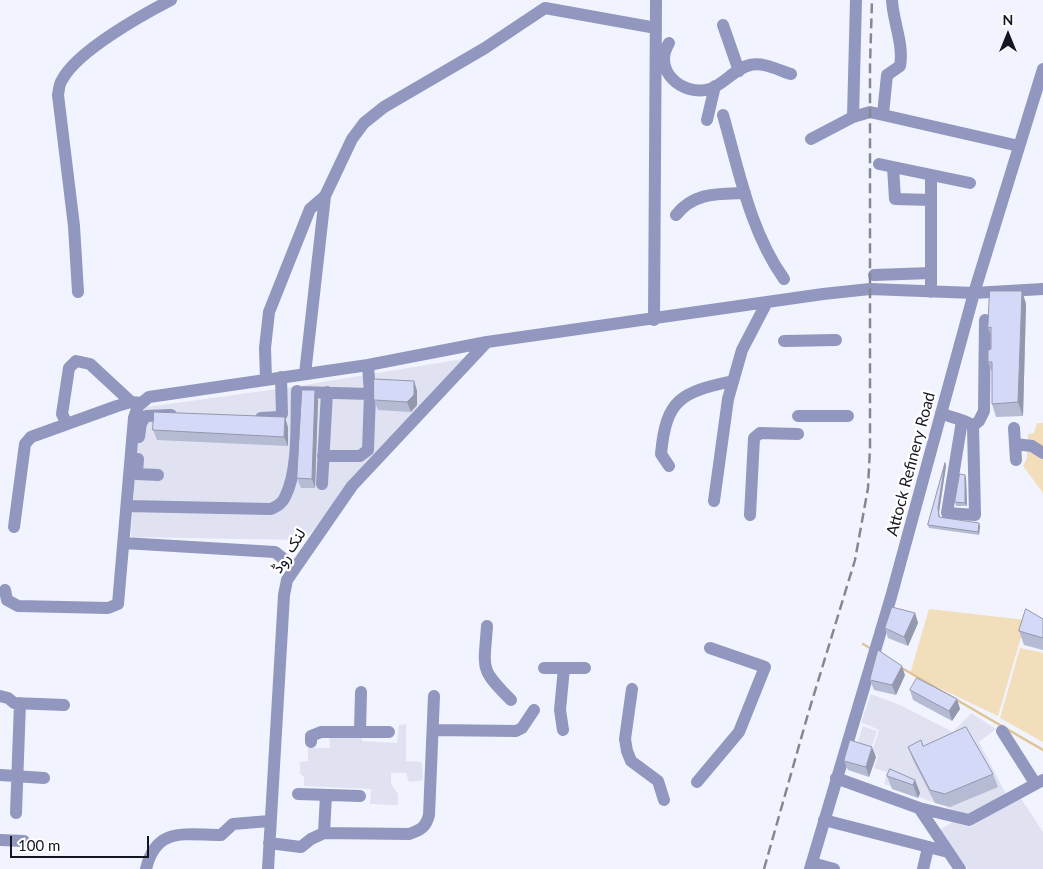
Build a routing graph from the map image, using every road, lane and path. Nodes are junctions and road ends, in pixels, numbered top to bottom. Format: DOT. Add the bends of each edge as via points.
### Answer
graph roads {
  1 [pos="171,0"];
  2 [pos="656,0"];
  3 [pos="856,0"];
  4 [pos="892,0"];
  5 [pos="723,25"];
  6 [pos="656,28"];
  7 [pos="669,43"];
  8 [pos="1043,68"];
  9 [pos="739,71"];
  10 [pos="791,74"];
  11 [pos="716,86"];
  12 [pos="882,114"];
  13 [pos="723,115"];
  14 [pos="853,117"];
  15 [pos="707,120"];
  16 [pos="811,140"];
  17 [pos="1019,146"];
  18 [pos="880,164"];
  19 [pos="893,167"];
  20 [pos="931,175"];
  21 [pos="970,183"];
  22 [pos="744,193"];
  23 [pos="325,196"];
  24 [pos="931,200"];
  25 [pos="676,215"];
  26 [pos="931,274"];
  27 [pos="874,275"];
  28 [pos="784,279"];
  29 [pos="1043,289"];
  30 [pos="78,292"];
  31 [pos="931,292"];
  32 [pos="974,294"];
  33 [pos="767,302"];
  34 [pos="654,320"];
  35 [pos="985,320"];
  36 [pos="836,340"];
  37 [pos="784,341"];
  38 [pos="487,342"];
  39 [pos="368,365"];
  40 [pos="305,374"];
  41 [pos="281,377"];
  42 [pos="266,379"];
  43 [pos="733,381"];
  44 [pos="281,391"];
  45 [pos="297,392"];
  46 [pos="328,392"];
  47 [pos="370,394"];
  48 [pos="136,402"];
  49 [pos="942,414"];
  50 [pos="182,415"];
  51 [pos="798,416"];
  52 [pos="848,416"];
  53 [pos="247,417"];
  54 [pos="968,423"];
  55 [pos="67,424"];
  56 [pos="1014,428"];
  57 [pos="798,434"];
  58 [pos="1015,444"];
  59 [pos="1043,452"];
  60 [pos="323,456"];
  61 [pos="1016,460"];
  62 [pos="669,466"];
  63 [pos="954,469"];
  64 [pos="974,469"];
  65 [pos="158,475"];
  66 [pos="322,484"];
  67 [pos="714,501"];
  68 [pos="127,506"];
  69 [pos="750,515"];
  70 [pos="14,528"];
  71 [pos="124,543"];
  72 [pos="295,568"];
  73 [pos="5,590"];
  74 [pos="487,626"];
  75 [pos="710,648"];
  76 [pos="544,668"];
  77 [pos="564,668"];
  78 [pos="585,668"];
  79 [pos="632,689"];
  80 [pos="360,692"];
  81 [pos="0,696"];
  82 [pos="434,696"];
  83 [pos="511,700"];
  84 [pos="20,703"];
  85 [pos="64,705"];
  86 [pos="534,710"];
  87 [pos="433,730"];
  88 [pos="563,730"];
  89 [pos="1002,731"];
  90 [pos="360,732"];
  91 [pos="390,732"];
  92 [pos="311,742"];
  93 [pos="0,775"];
  94 [pos="16,776"];
  95 [pos="44,778"];
  96 [pos="836,778"];
  97 [pos="698,782"];
  98 [pos="1039,782"];
  99 [pos="298,794"];
  100 [pos="326,795"];
  101 [pos="360,796"];
  102 [pos="664,800"];
  103 [pos="919,808"];
  104 [pos="16,813"];
  105 [pos="824,820"];
  106 [pos="269,821"];
  107 [pos="324,833"];
  108 [pos="0,840"];
  109 [pos="24,841"];
  110 [pos="269,843"];
  111 [pos="928,848"];
  112 [pos="948,852"];
  113 [pos="811,866"];
  114 [pos="146,869"];
  115 [pos="268,869"];
  116 [pos="834,869"];
  117 [pos="923,869"];
  118 [pos="960,869"];
  1 -- 30 [label="street" via="138,16 100,42 61,80 58,95 74,226"];
  2 -- 6 [label="street"];
  3 -- 14 [label="street"];
  4 -- 12 [label="street" via="901,60 900,66 887,75"];
  5 -- 9 [label="street"];
  6 -- 23 [label="street" via="545,8 462,62 384,107 364,123 352,139"];
  6 -- 34 [label="street"];
  7 -- 11 [label="street" via="663,62 670,78 692,89"];
  8 -- 17 [label="street, Attock Refinery Road"];
  9 -- 10 [label="street" via="757,64"];
  9 -- 11 [label="street"];
  11 -- 15 [label="street"];
  12 -- 14 [label="street" via="870,112"];
  12 -- 17 [label="street"];
  13 -- 22 [label="street"];
  14 -- 16 [label="street"];
  17 -- 32 [label="street, Attock Refinery Road"];
  18 -- 19 [label="street"];
  19 -- 20 [label="street"];
  19 -- 24 [label="street" via="895,199"];
  20 -- 21 [label="street"];
  20 -- 24 [label="street"];
  22 -- 25 [label="street" via="701,196 684,204"];
  22 -- 28 [label="street" via="764,248"];
  23 -- 40 [label="street"];
  23 -- 42 [label="street" via="310,209 270,312 265,348"];
  24 -- 26 [label="street"];
  26 -- 27 [label="street"];
  26 -- 31 [label="street"];
  29 -- 32 [label="street"];
  31 -- 32 [label="street"];
  31 -- 33 [label="street" via="870,289"];
  32 -- 49 [label="street, Attock Refinery Road"];
  33 -- 34 [label="street"];
  33 -- 43 [label="street" via="742,350"];
  34 -- 38 [label="street"];
  35 -- 54 [label="street" via="984,412 979,420"];
  36 -- 37 [label="street"];
  38 -- 39 [label="street"];
  38 -- 72 [label="street, لنک روڈ" via="352,486"];
  39 -- 40 [label="street"];
  39 -- 47 [label="street"];
  40 -- 41 [label="street"];
  41 -- 42 [label="street"];
  41 -- 44 [label="street"];
  42 -- 48 [label="street" via="168,393"];
  43 -- 62 [label="street" via="699,389 683,397 669,414 664,426 661,454"];
  43 -- 67 [label="street"];
  44 -- 45 [label="street"];
  44 -- 53 [label="street" via="282,414 279,417"];
  45 -- 46 [label="street"];
  45 -- 68 [label="street" via="292,473 280,505 271,509"];
  46 -- 47 [label="street"];
  46 -- 60 [label="street"];
  47 -- 60 [label="street" via="366,452 352,457"];
  48 -- 55 [label="street"];
  48 -- 55 [label="street" via="90,364 76,361 68,368 62,414"];
  48 -- 68 [label="street"];
  49 -- 54 [label="street"];
  49 -- 96 [label="street, Attock Refinery Road"];
  50 -- 65 [label="street" via="146,416 141,423 137,474"];
  51 -- 52 [label="street"];
  54 -- 63 [label="street"];
  54 -- 64 [label="street"];
  55 -- 70 [label="street" via="31,437 25,444"];
  56 -- 58 [label="street"];
  57 -- 69 [label="street" via="760,433 754,438"];
  58 -- 59 [label="street" via="1025,444"];
  58 -- 61 [label="street"];
  60 -- 66 [label="street"];
  63 -- 64 [label="street"];
  63 -- 64 [label="street" via="947,513 975,514"];
  68 -- 71 [label="street"];
  71 -- 72 [label="street" via="275,552"];
  71 -- 73 [label="street" via="118,604 113,607 18,606 7,600"];
  72 -- 106 [label="street, لنک روڈ" via="284,595"];
  74 -- 83 [label="street" via="485,668 491,681"];
  75 -- 97 [label="street" via="766,667 739,732"];
  76 -- 77 [label="street"];
  77 -- 78 [label="street"];
  77 -- 88 [label="street" via="560,710"];
  79 -- 102 [label="street" via="625,739 627,751 631,761 658,781"];
  80 -- 90 [label="street"];
  81 -- 84 [label="street"];
  82 -- 87 [label="street"];
  84 -- 85 [label="street"];
  84 -- 94 [label="street"];
  86 -- 87 [label="street" via="522,728 516,731"];
  87 -- 107 [label="street" via="429,815 422,829 409,834"];
  89 -- 98 [label="street"];
  90 -- 91 [label="street"];
  90 -- 92 [label="street" via="321,732 311,736"];
  93 -- 94 [label="street"];
  94 -- 95 [label="street"];
  94 -- 104 [label="street"];
  96 -- 103 [label="street"];
  96 -- 105 [label="street, Attock Refinery Road"];
  98 -- 103 [label="street" via="969,820"];
  99 -- 100 [label="street"];
  100 -- 101 [label="street"];
  100 -- 107 [label="street"];
  103 -- 112 [label="street"];
  105 -- 111 [label="street"];
  105 -- 113 [label="street, Attock Refinery Road"];
  106 -- 110 [label="street, لنک روڈ"];
  106 -- 114 [label="street" via="233,824 221,835 171,835 157,843"];
  107 -- 110 [label="street" via="301,847"];
  108 -- 109 [label="street"];
  110 -- 115 [label="street, لنک روڈ"];
  111 -- 112 [label="street"];
  111 -- 117 [label="street"];
  112 -- 118 [label="street"];
  113 -- 116 [label="street"];
}
